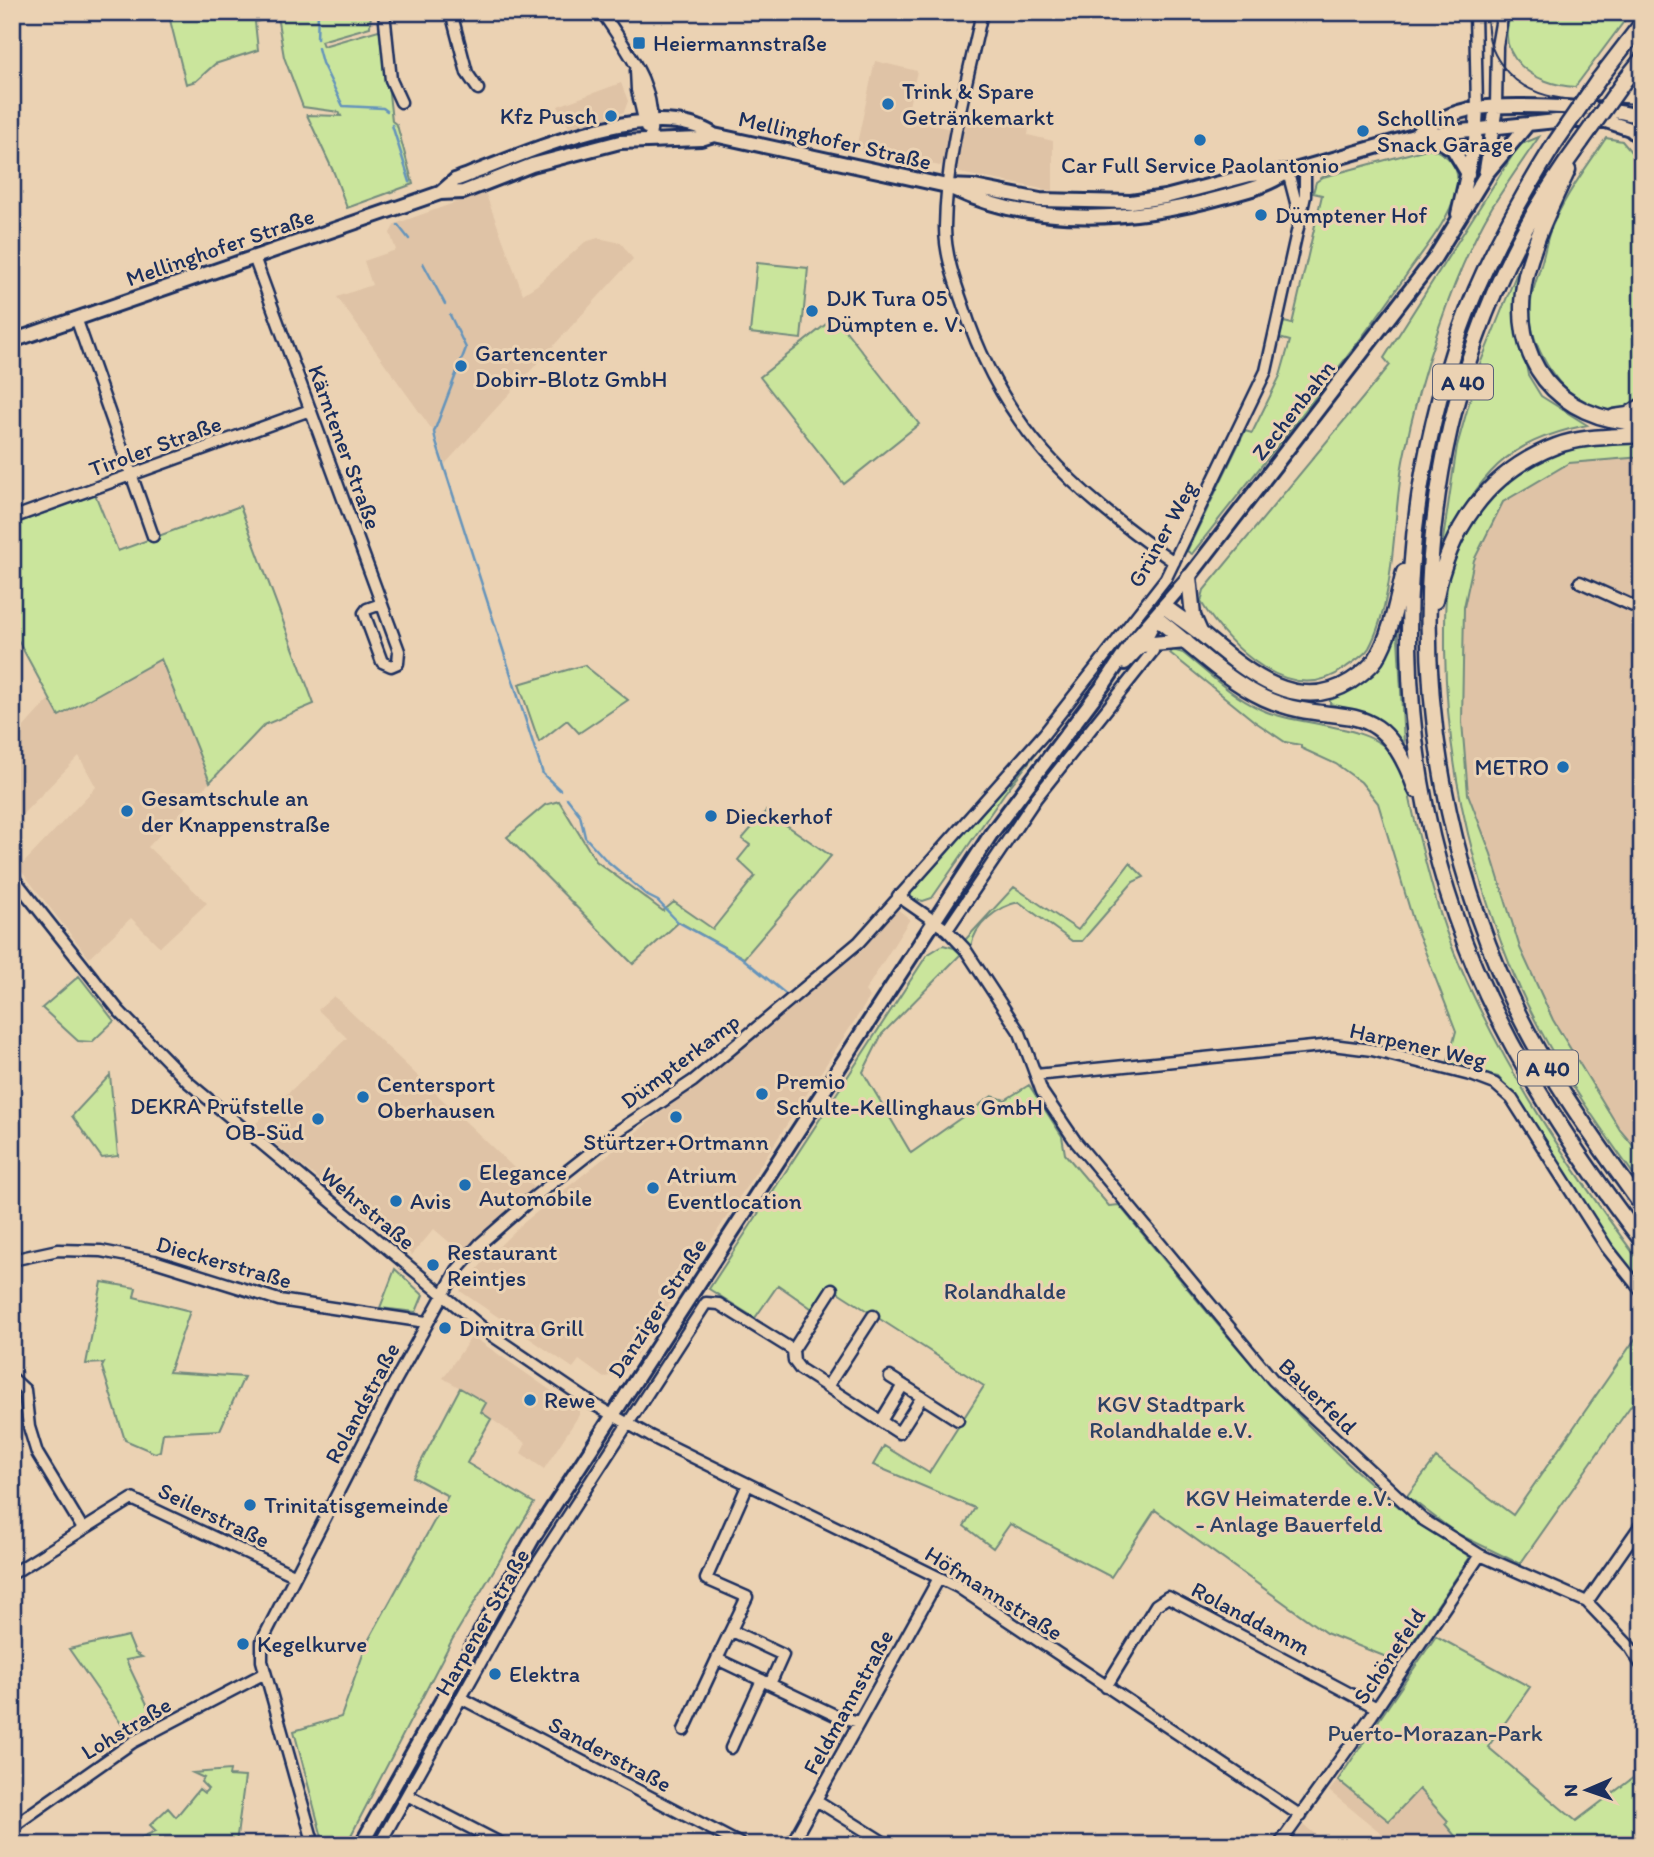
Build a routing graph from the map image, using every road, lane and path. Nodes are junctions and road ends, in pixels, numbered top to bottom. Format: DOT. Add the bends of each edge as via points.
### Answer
graph roads {
  1 [pos="384,12"];
  2 [pos="451,12"];
  3 [pos="602,12"];
  4 [pos="982,12"];
  5 [pos="1475,12"];
  6 [pos="1503,12"];
  7 [pos="1642,23"];
  8 [pos="1642,59"];
  9 [pos="478,89"];
  10 [pos="401,102"];
  11 [pos="1496,107"];
  12 [pos="1477,108"];
  13 [pos="1642,118"];
  14 [pos="649,122"];
  15 [pos="1528,124"];
  16 [pos="1493,126"];
  17 [pos="1476,127"];
  18 [pos="714,135"];
  19 [pos="1414,136"];
  20 [pos="1432,136"];
  21 [pos="650,138"];
  22 [pos="1642,139"];
  23 [pos="1581,142"];
  24 [pos="1305,167"];
  25 [pos="1287,172"];
  26 [pos="1468,174"];
  27 [pos="1485,176"];
  28 [pos="947,186"];
  29 [pos="440,193"];
  30 [pos="1300,218"];
  31 [pos="1456,223"];
  32 [pos="254,257"];
  33 [pos="76,318"];
  34 [pos="12,341"];
  35 [pos="1642,406"];
  36 [pos="310,410"];
  37 [pos="1602,419"];
  38 [pos="1642,423"];
  39 [pos="1642,435"];
  40 [pos="131,474"];
  41 [pos="12,518"];
  42 [pos="153,536"];
  43 [pos="1413,540"];
  44 [pos="1174,562"];
  45 [pos="1189,577"];
  46 [pos="1580,582"];
  47 [pos="381,604"];
  48 [pos="1642,610"];
  49 [pos="1161,612"];
  50 [pos="1200,633"];
  51 [pos="1186,641"];
  52 [pos="1427,647"];
  53 [pos="1148,648"];
  54 [pos="1105,684"];
  55 [pos="1433,837"];
  56 [pos="938,851"];
  57 [pos="12,876"];
  58 [pos="963,877"];
  59 [pos="898,895"];
  60 [pos="934,921"];
  61 [pos="947,930"];
  62 [pos="1036,1075"];
  63 [pos="1642,1206"];
  64 [pos="1642,1241"];
  65 [pos="12,1260"];
  66 [pos="832,1289"];
  67 [pos="1642,1292"];
  68 [pos="441,1295"];
  69 [pos="873,1316"];
  70 [pos="426,1322"];
  71 [pos="793,1350"];
  72 [pos="890,1377"];
  73 [pos="12,1378"];
  74 [pos="903,1385"];
  75 [pos="827,1387"];
  76 [pos="922,1397"];
  77 [pos="613,1415"];
  78 [pos="958,1420"];
  79 [pos="881,1421"];
  80 [pos="628,1423"];
  81 [pos="748,1485"];
  82 [pos="1642,1523"];
  83 [pos="83,1529"];
  84 [pos="533,1538"];
  85 [pos="1480,1555"];
  86 [pos="540,1559"];
  87 [pos="12,1574"];
  88 [pos="294,1575"];
  89 [pos="939,1578"];
  90 [pos="1587,1601"];
  91 [pos="732,1631"];
  92 [pos="717,1659"];
  93 [pos="1642,1666"];
  94 [pos="265,1673"];
  95 [pos="766,1682"];
  96 [pos="1106,1687"];
  97 [pos="461,1698"];
  98 [pos="1377,1708"];
  99 [pos="859,1721"];
  100 [pos="684,1730"];
  101 [pos="731,1748"];
  102 [pos="407,1795"];
  103 [pos="816,1800"];
  104 [pos="1301,1816"];
  105 [pos="12,1827"];
  106 [pos="314,1845"];
  107 [pos="360,1845"];
  108 [pos="379,1845"];
  109 [pos="504,1845"];
  110 [pos="742,1845"];
  111 [pos="791,1845"];
  112 [pos="888,1845"];
  113 [pos="1279,1845"];
  1 -- 10 [label="street" via="391,80"];
  2 -- 9 [label="street" via="467,73"];
  3 -- 14 [label="street" via="646,80"];
  4 -- 28 [label="street"];
  5 -- 12 [label="street"];
  6 -- 11 [label="street"];
  7 -- 43 [label="highway, A 40, bridge" via="1598,79 1515,207 1462,327 1430,438"];
  8 -- 23 [label="highway, A 40, bridge"];
  11 -- 12 [label="main road, Mellinghofer Straße"];
  11 -- 13 [label="main road, Mellinghofer Straße" via="1614,109"];
  11 -- 16 [label="main road, Zechenbahn"];
  12 -- 17 [label="main road, Zechenbahn"];
  12 -- 19 [label="main road, Mellinghofer Straße" via="1425,127"];
  14 -- 18 [label="main road, Mellinghofer Straße" via="682,123"];
  14 -- 21 [label="street"];
  14 -- 29 [label="main road, Mellinghofer Straße" via="596,131 527,153 454,180"];
  15 -- 16 [label="main road, Mellinghofer Straße"];
  15 -- 22 [label="main road, Mellinghofer Straße" via="1614,124"];
  15 -- 27 [label="main road"];
  16 -- 17 [label="main road, Mellinghofer Straße"];
  16 -- 27 [label="main road, Zechenbahn"];
  17 -- 20 [label="main road, Mellinghofer Straße"];
  17 -- 26 [label="main road, Zechenbahn"];
  18 -- 21 [label="main road, Mellinghofer Straße"];
  18 -- 28 [label="main road, Mellinghofer Straße"];
  19 -- 20 [label="main road, Mellinghofer Straße"];
  19 -- 24 [label="main road, Mellinghofer Straße"];
  20 -- 26 [label="main road" via="1453,149"];
  21 -- 29 [label="main road, Mellinghofer Straße" via="576,152 463,192"];
  23 -- 37 [label="highway" via="1543,223 1526,275 1521,313 1525,340 1550,386 1569,404"];
  23 -- 52 [label="highway, A 40" via="1551,182 1518,243 1463,383 1433,530"];
  24 -- 25 [label="main road, Mellinghofer Straße"];
  24 -- 30 [label="street, Grüner Weg"];
  25 -- 28 [label="main road, Mellinghofer Straße" via="1268,185 1194,205 1123,216 1059,216 972,198"];
  25 -- 30 [label="street, Grüner Weg"];
  26 -- 31 [label="main road, Zechenbahn"];
  27 -- 31 [label="main road, Zechenbahn"];
  28 -- 44 [label="street" via="946,246 955,282 980,351 1015,417 1085,496"];
  29 -- 32 [label="main road, Mellinghofer Straße"];
  30 -- 44 [label="street, Grüner Weg" via="1266,371"];
  31 -- 45 [label="main road, Zechenbahn" via="1376,338"];
  32 -- 33 [label="main road, Mellinghofer Straße"];
  32 -- 36 [label="street, Kärntener Straße"];
  33 -- 34 [label="main road, Mellinghofer Straße"];
  33 -- 40 [label="street"];
  35 -- 37 [label="highway" via="1628,415"];
  36 -- 40 [label="street, Tiroler Straße"];
  36 -- 47 [label="street, Kärntener Straße"];
  37 -- 38 [label="highway"];
  39 -- 52 [label="highway" via="1558,445 1498,479 1462,523 1448,552"];
  40 -- 41 [label="street, Tiroler Straße"];
  40 -- 42 [label="street"];
  43 -- 50 [label="highway" via="1376,659 1341,688 1293,693 1268,684"];
  43 -- 55 [label="highway, A 40" via="1411,692"];
  44 -- 56 [label="street, Grüner Weg" via="1121,638 1044,733"];
  45 -- 49 [label="main road, Zechenbahn"];
  45 -- 50 [label="highway" via="1193,616"];
  46 -- 48 [label="street"];
  47 -- 47 [label="street, Kärntener Straße" via="399,651 396,664 388,666 382,663 364,613"];
  49 -- 50 [label="highway"];
  49 -- 51 [label="highway"];
  49 -- 53 [label="main road, Zechenbahn"];
  49 -- 54 [label="main road, Zechenbahn" via="1133,641"];
  51 -- 53 [label="highway"];
  51 -- 55 [label="highway" via="1266,699 1362,719 1379,728 1407,763"];
  52 -- 63 [label="highway, A 40" via="1442,780 1478,918 1545,1064"];
  53 -- 54 [label="main road, Zechenbahn"];
  53 -- 61 [label="street, Zechenbahn" via="1036,798"];
  54 -- 58 [label="main road, Zechenbahn" via="1010,807"];
  55 -- 64 [label="highway, A 40" via="1475,967 1507,1034 1594,1177"];
  56 -- 59 [label="street, Dümpterkamp"];
  57 -- 68 [label="street, Wehrstraße" via="119,1011 189,1083"];
  58 -- 60 [label="main road, Danziger Straße"];
  59 -- 60 [label="street, Bauerfeld"];
  59 -- 68 [label="street, Dümpterkamp" via="843,957 692,1081 618,1131 528,1202 468,1258"];
  60 -- 61 [label="street, Bauerfeld"];
  60 -- 77 [label="main road, Danziger Straße"];
  61 -- 62 [label="street, Bauerfeld" via="965,949 1020,1032"];
  62 -- 67 [label="street, Harpener Weg" via="1332,1045 1372,1050 1474,1076 1495,1084 1512,1099 1606,1248"];
  62 -- 85 [label="street, Bauerfeld" via="1083,1150 1259,1366 1422,1519"];
  65 -- 70 [label="street, Dieckerstraße" via="58,1250 101,1251 154,1261 279,1300"];
  66 -- 71 [label="street"];
  68 -- 70 [label="street, Rolandstraße"];
  68 -- 77 [label="street, Wehrstraße" via="490,1334"];
  69 -- 75 [label="street"];
  70 -- 88 [label="street, Rolandstraße"];
  71 -- 75 [label="street" via="796,1365"];
  71 -- 80 [label="street, Danziger Straße" via="710,1302"];
  72 -- 74 [label="street"];
  73 -- 83 [label="street" via="25,1390 30,1435 40,1460"];
  74 -- 76 [label="street"];
  74 -- 79 [label="street"];
  75 -- 79 [label="street"];
  76 -- 78 [label="street"];
  76 -- 79 [label="street" via="899,1433"];
  77 -- 80 [label="street, Höfmannstraße"];
  77 -- 84 [label="main road, Danziger Straße"];
  80 -- 81 [label="street, Höfmannstraße"];
  80 -- 86 [label="street, Harpener Straße"];
  81 -- 89 [label="street, Höfmannstraße"];
  81 -- 91 [label="street" via="706,1579 747,1597"];
  82 -- 90 [label="street"];
  83 -- 87 [label="street, Seilerstraße"];
  83 -- 88 [label="street, Seilerstraße" via="123,1503 137,1500"];
  84 -- 86 [label="street"];
  84 -- 107 [label="main road, Danziger Straße"];
  85 -- 90 [label="street, Bauerfeld"];
  85 -- 98 [label="street, Schönefeld"];
  86 -- 97 [label="street, Harpener Straße"];
  88 -- 94 [label="street, Rolandstraße" via="262,1641"];
  89 -- 96 [label="street, Höfmannstraße"];
  89 -- 99 [label="street, Feldmannstraße"];
  90 -- 93 [label="street, Bauerfeld"];
  91 -- 92 [label="street"];
  91 -- 95 [label="street" via="783,1655"];
  92 -- 95 [label="street"];
  92 -- 100 [label="street"];
  94 -- 105 [label="street, Lohstraße" via="133,1742"];
  94 -- 106 [label="street, Rolandstraße"];
  95 -- 99 [label="street" via="837,1716"];
  95 -- 101 [label="street"];
  96 -- 98 [label="street, Rolanddamm" via="1156,1605 1171,1597"];
  96 -- 104 [label="street, Höfmannstraße"];
  97 -- 102 [label="street, Harpener Straße"];
  97 -- 110 [label="street, Sanderstraße"];
  98 -- 104 [label="street, Schönefeld"];
  99 -- 103 [label="street, Feldmannstraße"];
  102 -- 108 [label="street, Harpener Straße"];
  102 -- 109 [label="street"];
  103 -- 111 [label="street, Feldmannstraße"];
  103 -- 112 [label="street"];
  104 -- 113 [label="street, Schönefeld"];
}
